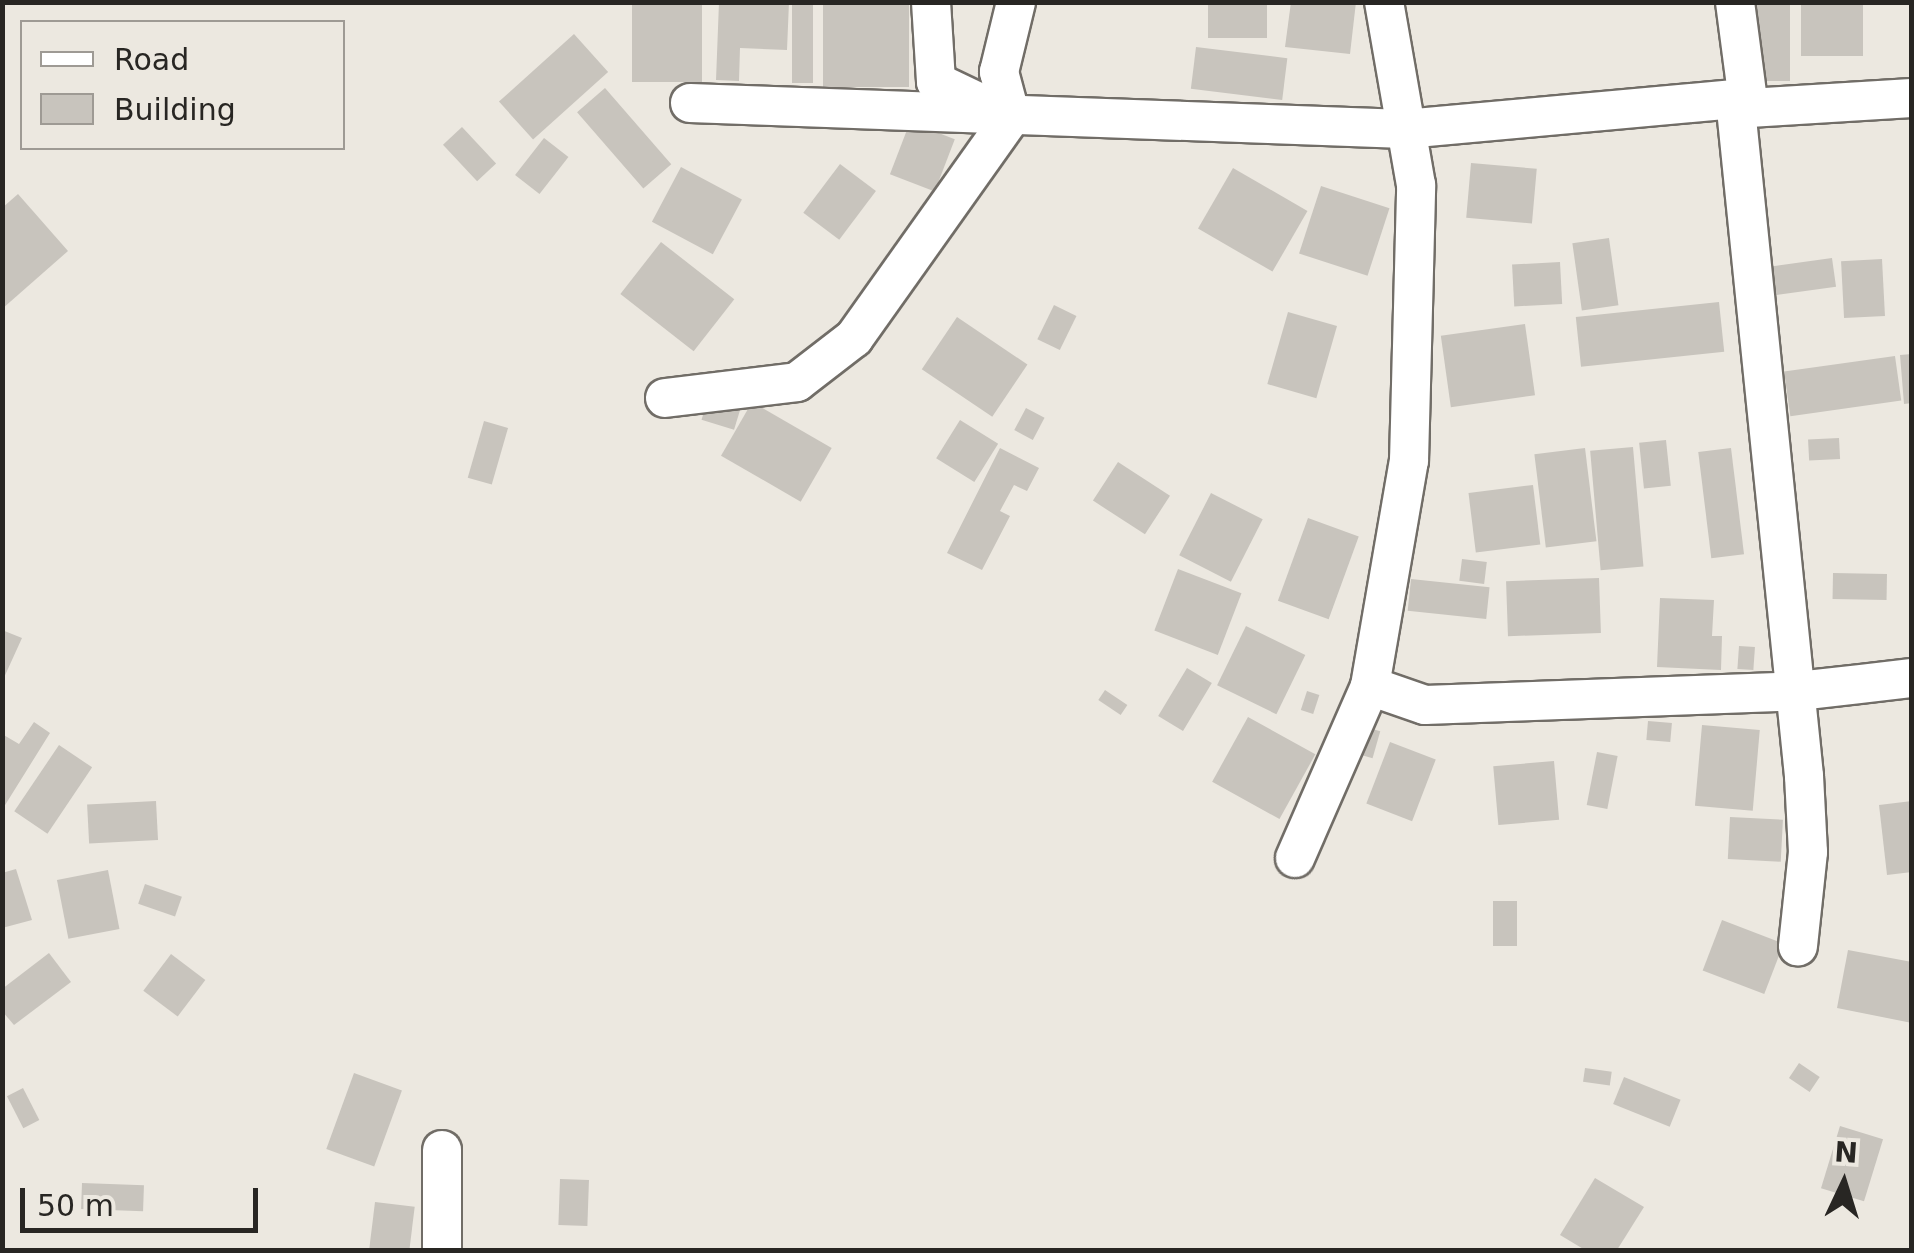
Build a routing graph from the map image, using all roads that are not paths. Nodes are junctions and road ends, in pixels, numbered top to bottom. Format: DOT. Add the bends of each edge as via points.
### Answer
graph roads {
  1 [pos="931,2"];
  2 [pos="1016,2"];
  3 [pos="1384,2"];
  4 [pos="1735,2"];
  5 [pos="1912,98"];
  6 [pos="690,103"];
  7 [pos="1742,104"];
  8 [pos="1011,117"];
  9 [pos="1405,130"];
  10 [pos="665,398"];
  11 [pos="1912,678"];
  12 [pos="1370,686"];
  13 [pos="1798,691"];
  14 [pos="1296,858"];
  15 [pos="1798,946"];
  16 [pos="442,1150"];
  17 [pos="442,1250"];
  1 -- 8 [label="street" via="936,82"];
  2 -- 8 [label="street" via="999,72"];
  3 -- 9 [label="street"];
  4 -- 7 [label="street"];
  5 -- 7 [label="street"];
  6 -- 8 [label="street"];
  7 -- 9 [label="street"];
  7 -- 13 [label="street"];
  8 -- 9 [label="street"];
  8 -- 10 [label="street" via="854,338 797,382"];
  9 -- 12 [label="street" via="1416,184 1408,461"];
  11 -- 13 [label="street"];
  12 -- 13 [label="street" via="1425,705"];
  12 -- 14 [label="street"];
  13 -- 15 [label="street" via="1808,852"];
  16 -- 17 [label="street"];
}
